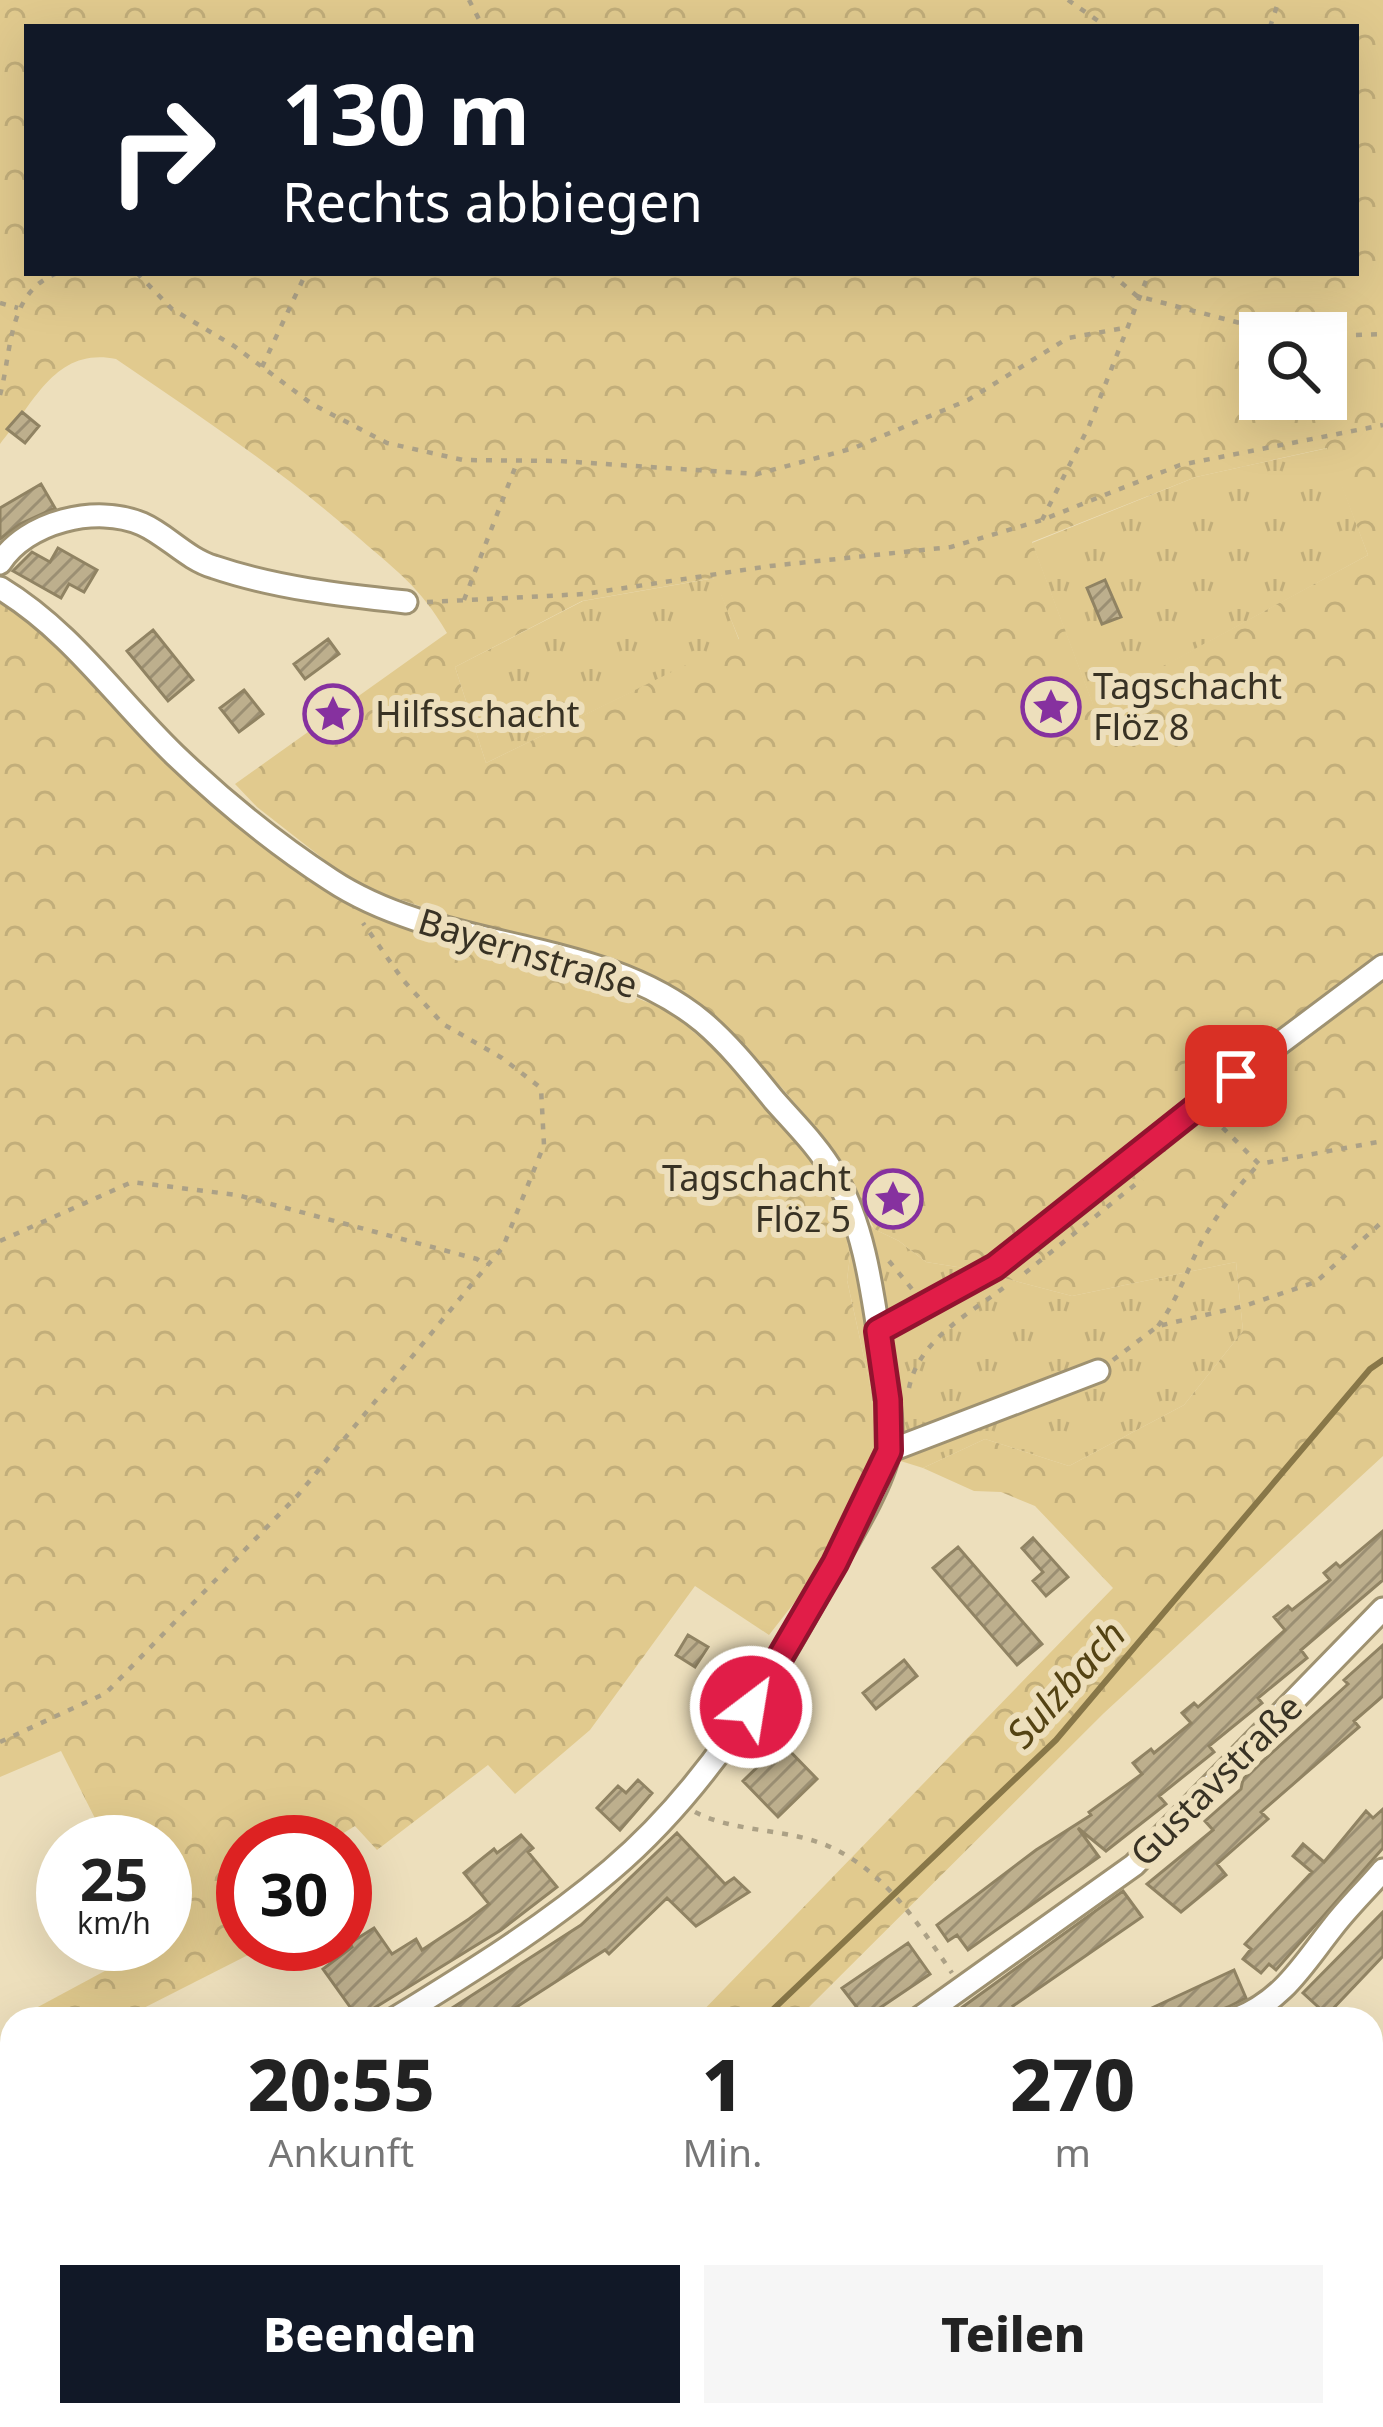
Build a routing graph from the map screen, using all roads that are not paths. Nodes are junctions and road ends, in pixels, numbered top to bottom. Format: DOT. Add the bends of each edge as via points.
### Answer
graph roads {
  1 [pos="0,563"];
  2 [pos="0,588"];
  3 [pos="406,602"];
  4 [pos="1383,966"];
  5 [pos="878,1331"];
  6 [pos="1099,1371"];
  7 [pos="889,1451"];
  8 [pos="1383,1609"];
  9 [pos="1383,1870"];
  10 [pos="413,2007"];
  11 [pos="935,2007"];
  12 [pos="1262,2007"];
  1 -- 3 [label="street" via="37,528 93,517 139,523 208,566 243,576"];
  2 -- 5 [label="street, Bayernstraße" via="59,630 174,754 328,879 417,921 597,969 673,1000 703,1022 835,1174"];
  4 -- 5 [label="street" via="995,1267"];
  5 -- 7 [label="street, Bayernstraße"];
  6 -- 7 [label="street"];
  7 -- 10 [label="street, Bayernstraße" via="788,1645 679,1803 572,1902"];
  8 -- 11 [label="street, Gustavstraße" via="1157,1844"];
  9 -- 12 [label="street"];
}
